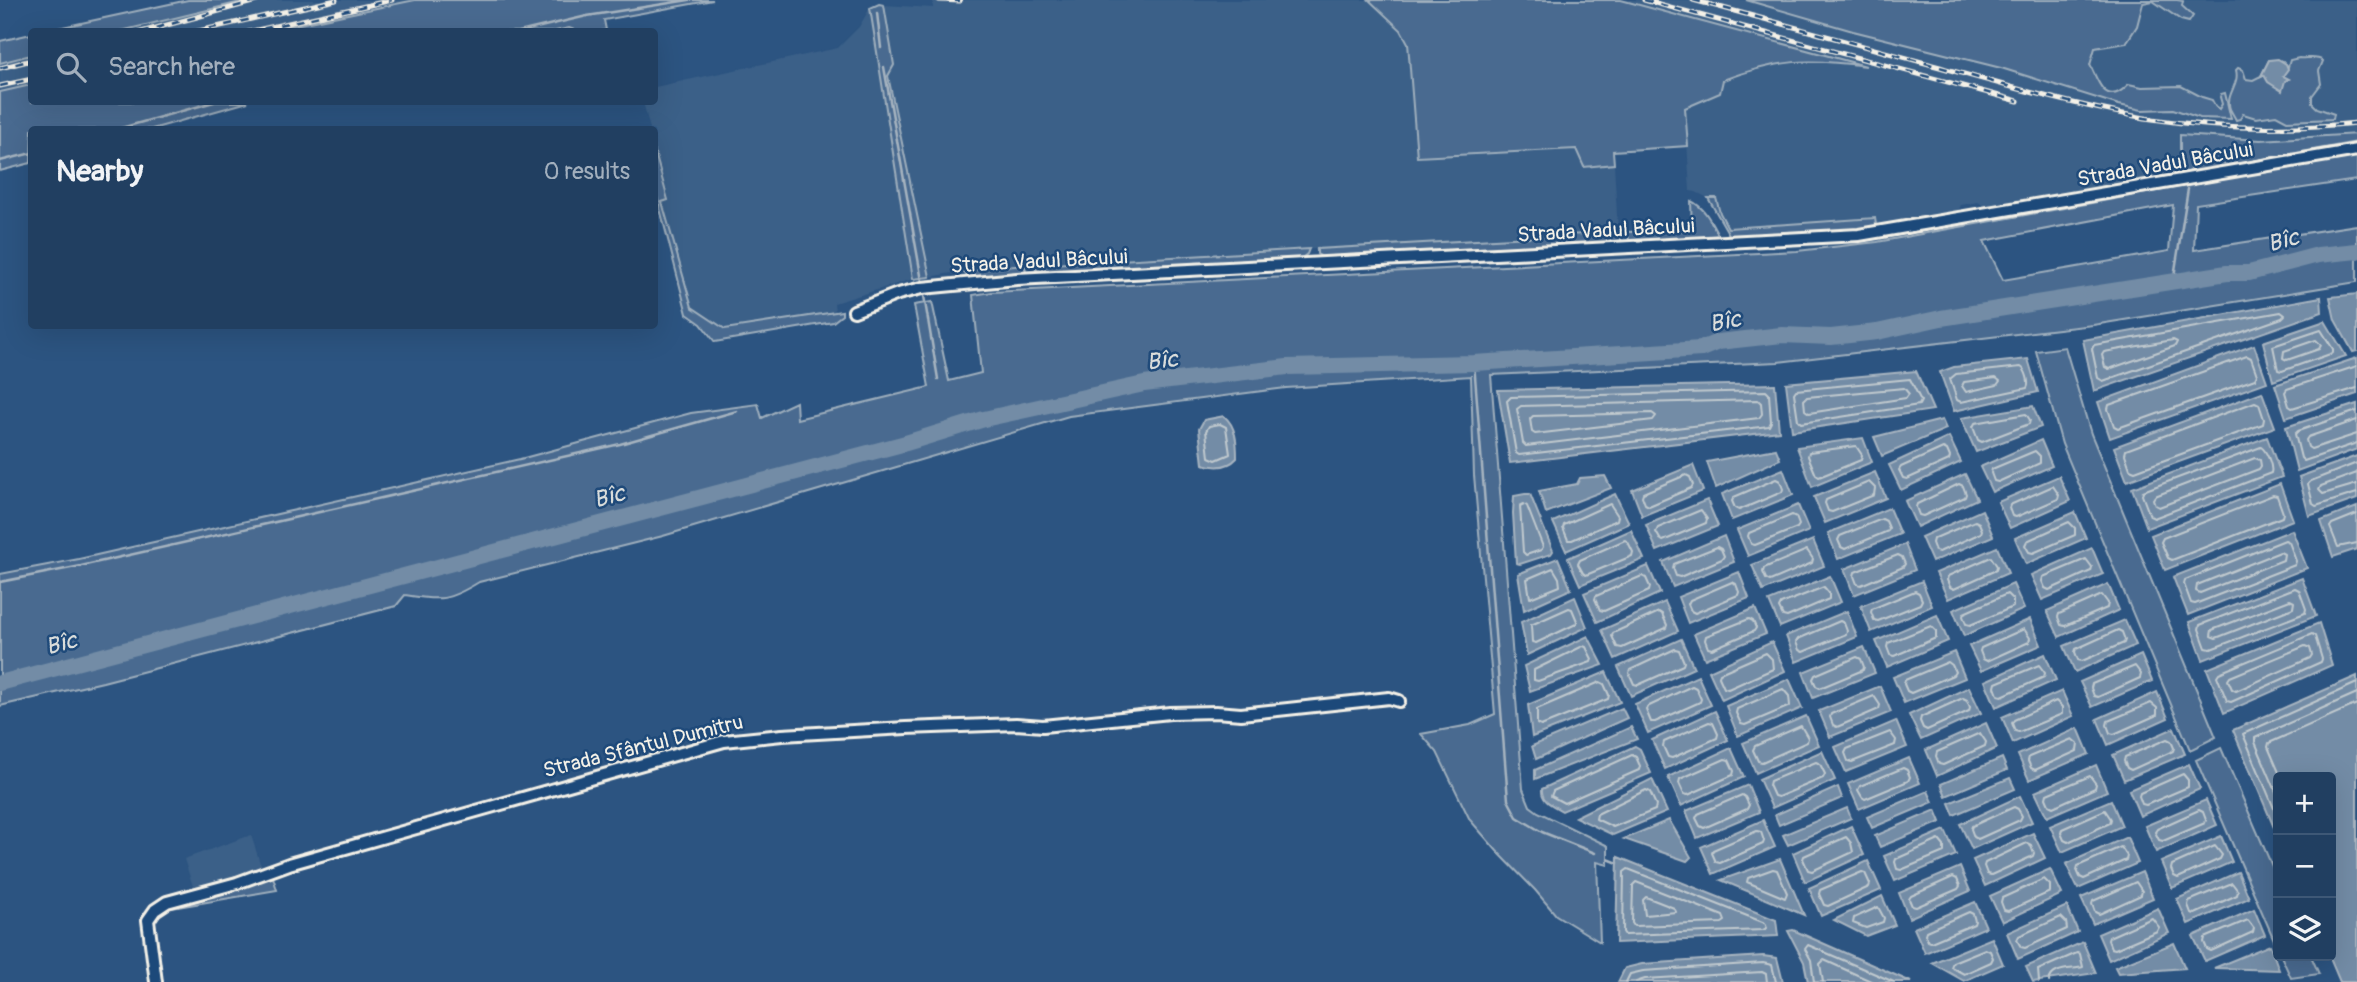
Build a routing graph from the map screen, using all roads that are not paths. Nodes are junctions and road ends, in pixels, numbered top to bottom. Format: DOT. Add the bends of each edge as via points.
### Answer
graph roads {
  1 [pos="2357,150"];
  2 [pos="854,312"];
  3 [pos="1399,701"];
  4 [pos="156,982"];
  1 -- 2 [label="street, Strada Vadul Bâcului" via="1859,235 1017,279 922,288"];
  3 -- 4 [label="street, Strada Sfântul Dumitru" via="1389,698 1241,714 1170,713 1043,726 906,728 724,741 167,902 148,920"];
}
